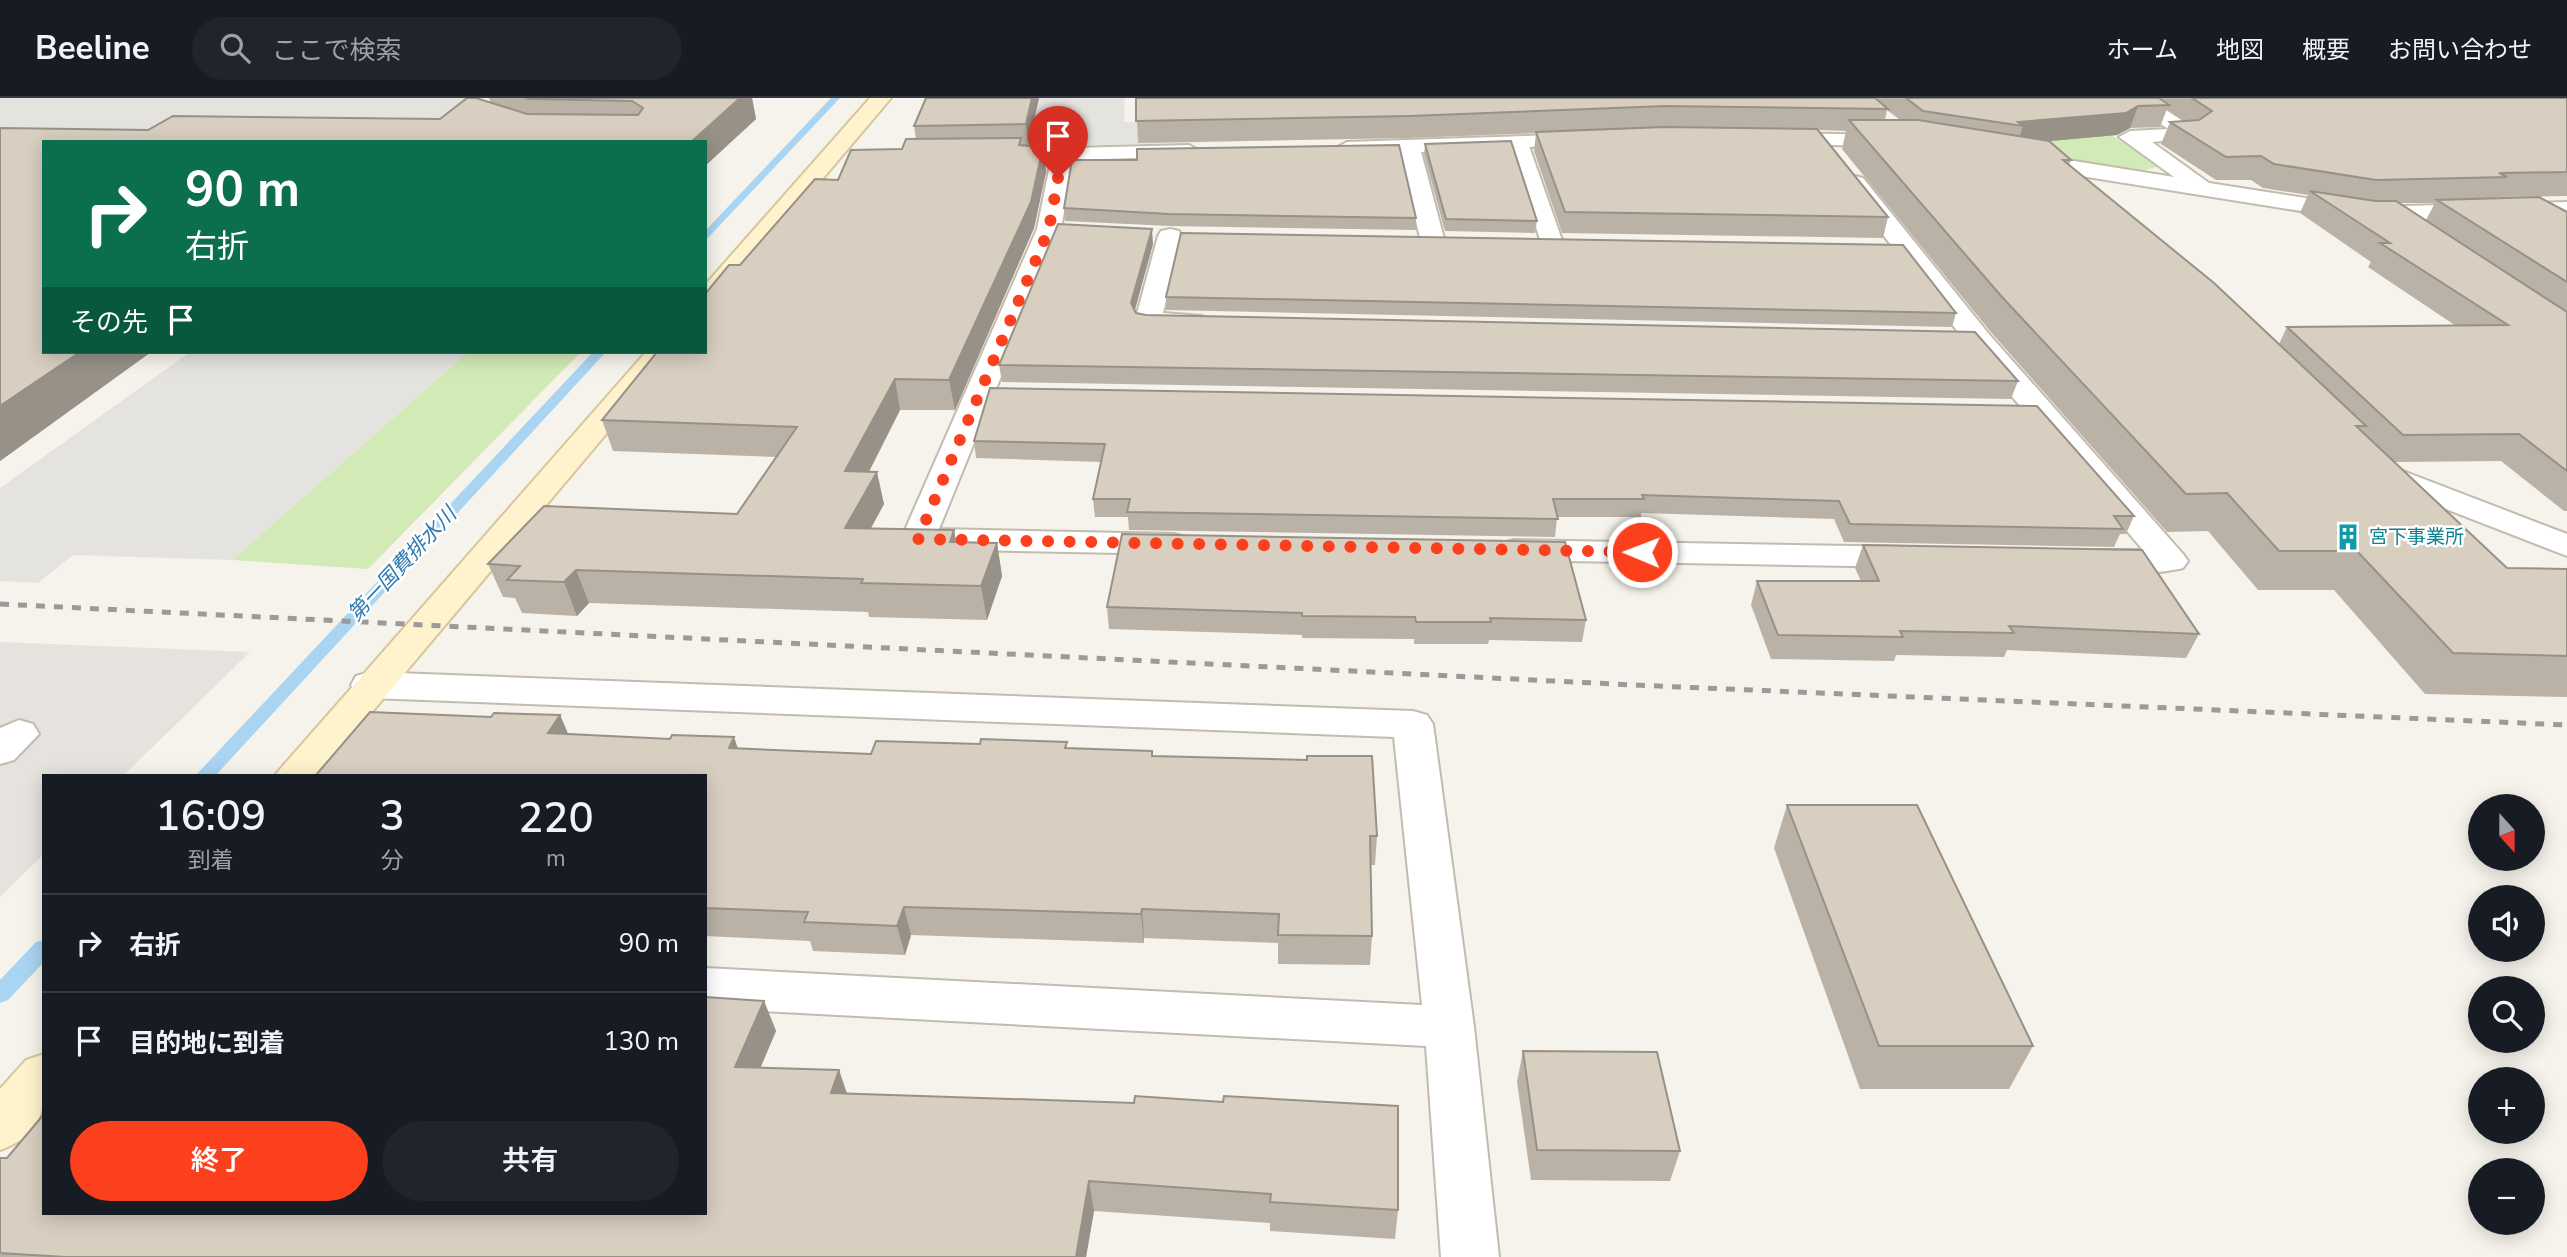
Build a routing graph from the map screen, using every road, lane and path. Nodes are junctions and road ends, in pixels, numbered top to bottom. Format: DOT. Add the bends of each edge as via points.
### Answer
graph roads {
  1 [pos="881,98"];
  2 [pos="2133,98"];
  3 [pos="1889,124"];
  4 [pos="1610,139"];
  5 [pos="1755,139"];
  6 [pos="1821,141"];
  7 [pos="1519,142"];
  8 [pos="1409,147"];
  9 [pos="1326,149"];
  10 [pos="1215,150"];
  11 [pos="1063,153"];
  12 [pos="1022,154"];
  13 [pos="2000,156"];
  14 [pos="831,157"];
  15 [pos="858,157"];
  16 [pos="2065,167"];
  17 [pos="2208,190"];
  18 [pos="2095,197"];
  19 [pos="2567,209"];
  20 [pos="2391,214"];
  21 [pos="2424,236"];
  22 [pos="1198,237"];
  23 [pos="1405,241"];
  24 [pos="1433,242"];
  25 [pos="1460,242"];
  26 [pos="1525,243"];
  27 [pos="1552,243"];
  28 [pos="1579,244"];
  29 [pos="1879,248"];
  30 [pos="1906,248"];
  31 [pos="707,299"];
  32 [pos="1217,323"];
  33 [pos="659,354"];
  34 [pos="1998,410"];
  35 [pos="2040,411"];
  36 [pos="2355,451"];
  37 [pos="1210,545"];
  38 [pos="2567,546"];
  39 [pos="1489,550"];
  40 [pos="1948,558"];
  41 [pos="2074,560"];
  42 [pos="370,685"];
  43 [pos="0,733"];
  44 [pos="0,750"];
  45 [pos="297,774"];
  46 [pos="707,988"];
  47 [pos="1449,1027"];
  48 [pos="42,1078"];
  49 [pos="0,1127"];
  50 [pos="1470,1257"];
  1 -- 14 [label="street"];
  2 -- 17 [label="street" via="2190,134 2130,137"];
  3 -- 6 [label="street" via="1916,142"];
  4 -- 7 [label="street"];
  5 -- 6 [label="street"];
  6 -- 30 [label="street"];
  7 -- 8 [label="street"];
  7 -- 27 [label="lane"];
  8 -- 9 [label="street"];
  8 -- 24 [label="street"];
  10 -- 11 [label="street"];
  11 -- 12 [label="street"];
  11 -- 37 [label="street" via="1062,230 993,393 918,539"];
  13 -- 16 [label="street"];
  14 -- 15 [label="street"];
  14 -- 31 [label="street"];
  16 -- 17 [label="street"];
  16 -- 18 [label="street"];
  17 -- 20 [label="street" via="2364,214"];
  19 -- 20 [label="street"];
  20 -- 21 [label="street"];
  22 -- 32 [label="street" via="1157,235 1148,321"];
  23 -- 24 [label="street"];
  24 -- 25 [label="street"];
  26 -- 27 [label="street"];
  27 -- 28 [label="street"];
  29 -- 30 [label="street"];
  30 -- 35 [label="street" via="1964,339"];
  33 -- 42 [label="street"];
  34 -- 35 [label="street"];
  35 -- 41 [label="street" via="2171,561"];
  36 -- 38 [label="street" via="2375,471"];
  39 -- 40 [label="street"];
  42 -- 45 [label="street"];
  42 -- 47 [label="street" via="1413,724"];
  43 -- 44 [label="street" via="19,734"];
  46 -- 47 [label="street"];
  47 -- 50 [label="street"];
  48 -- 49 [label="street"];
}
